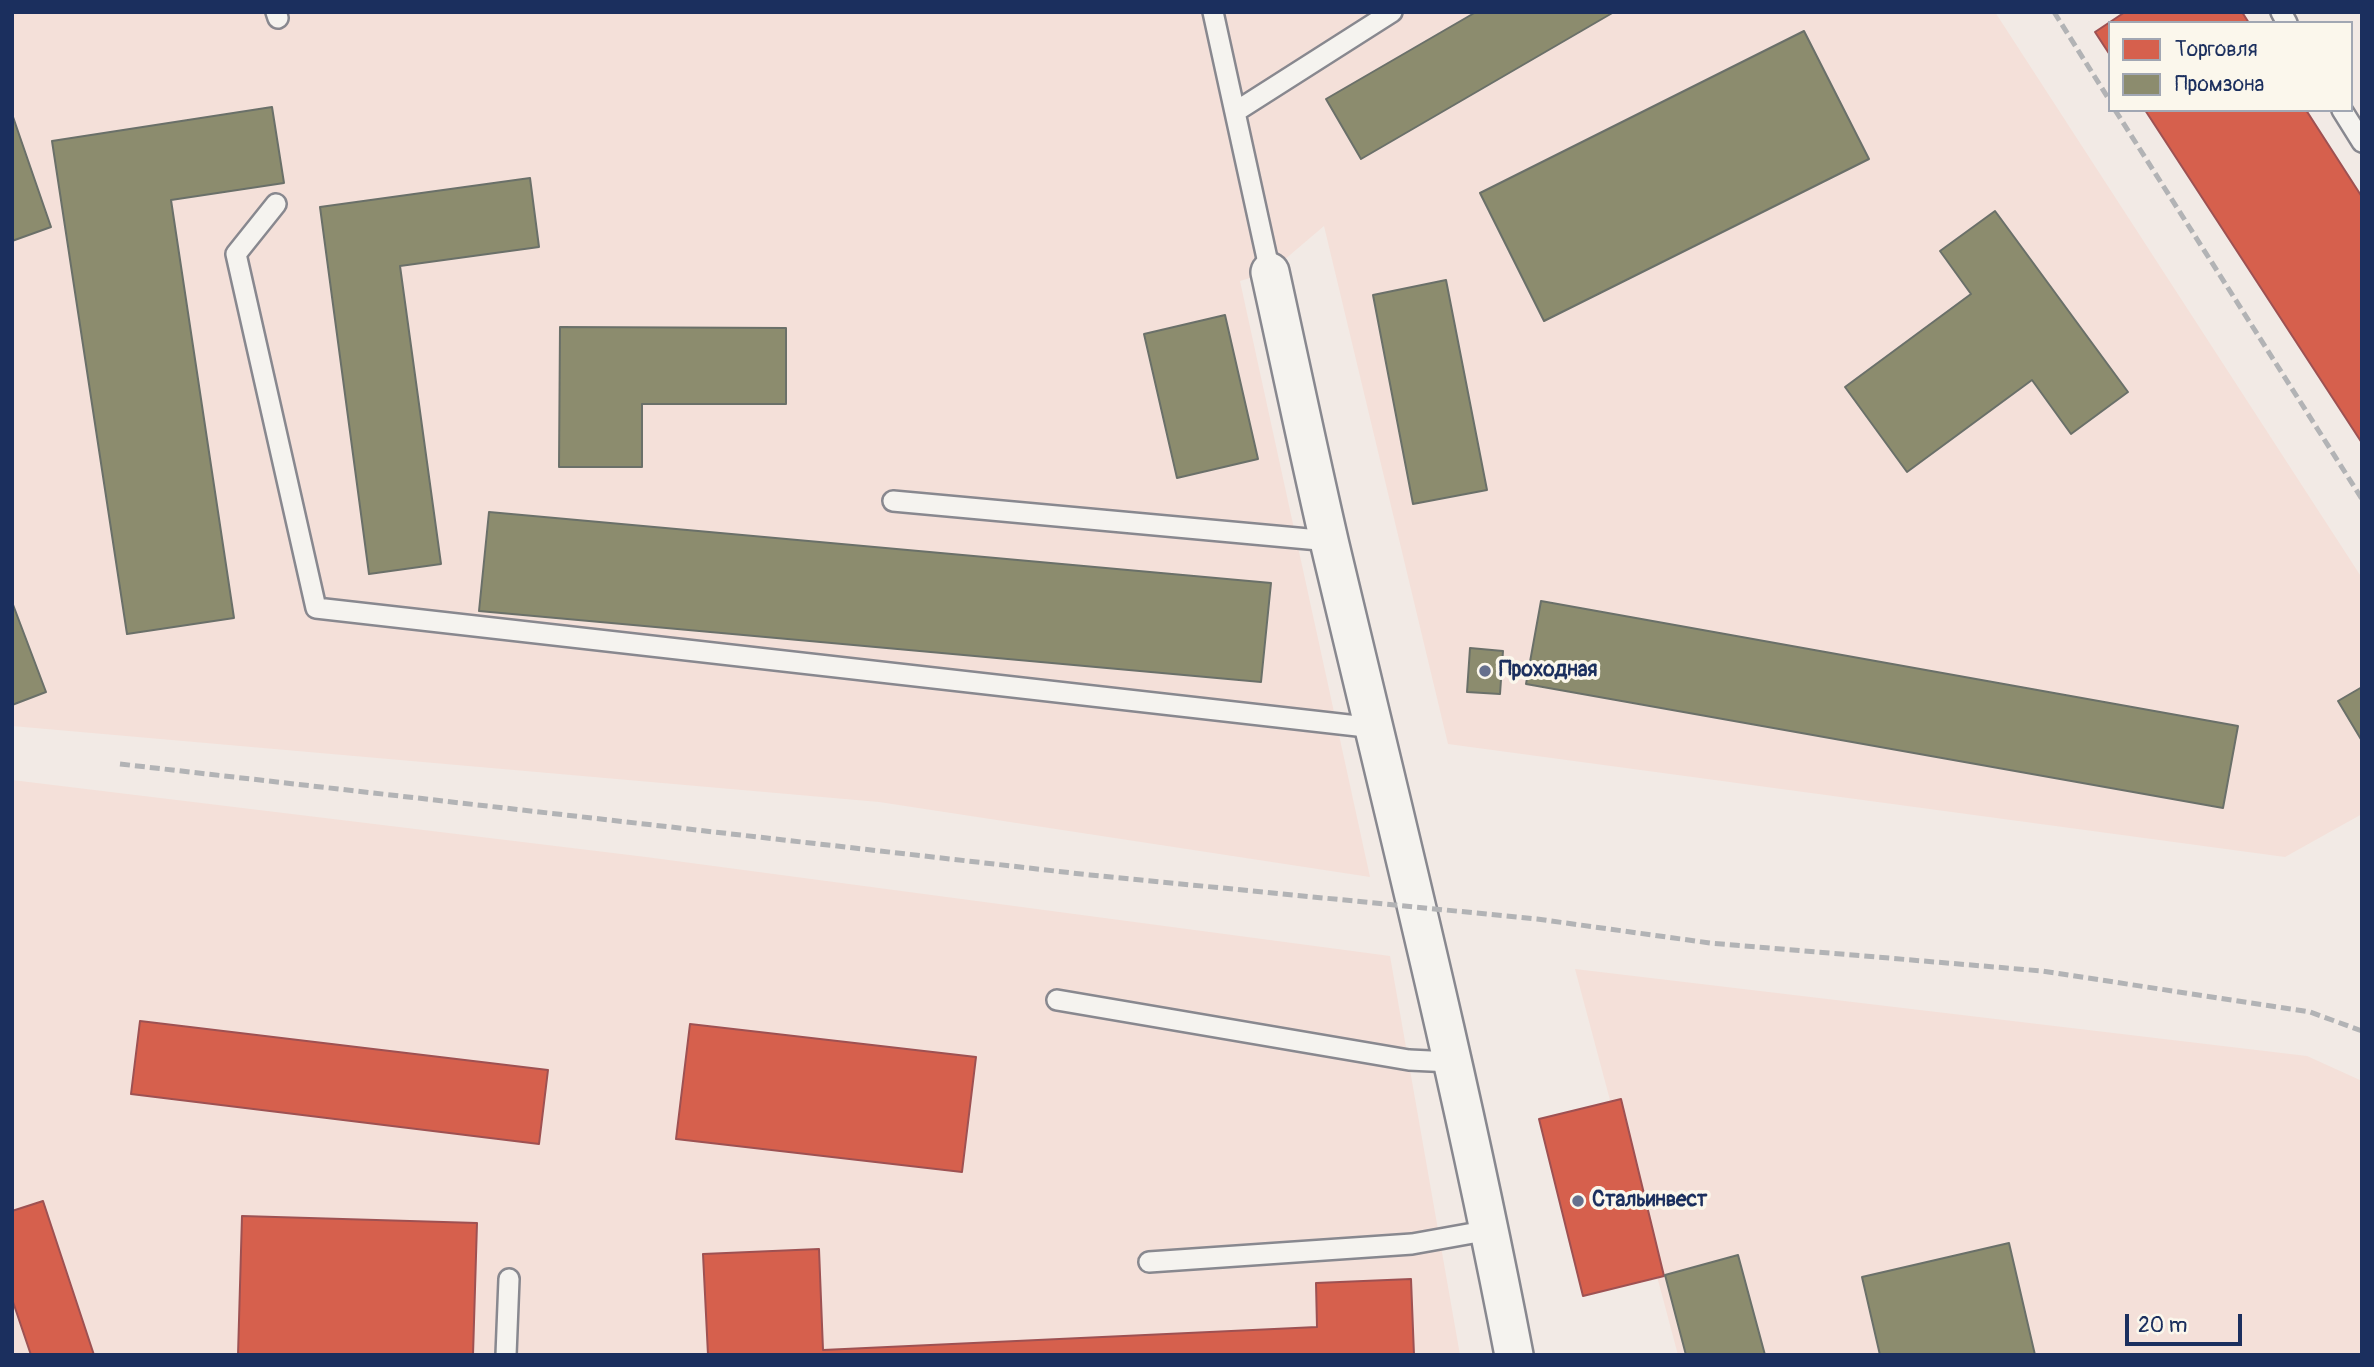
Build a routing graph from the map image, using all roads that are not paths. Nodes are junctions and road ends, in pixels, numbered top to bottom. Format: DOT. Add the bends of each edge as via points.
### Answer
graph roads {
  1 [pos="1213,12"];
  2 [pos="1392,12"];
  3 [pos="1235,112"];
  4 [pos="2343,112"];
  5 [pos="2362,142"];
  6 [pos="276,204"];
  7 [pos="1270,272"];
  8 [pos="893,501"];
  9 [pos="1329,541"];
  10 [pos="1375,728"];
  11 [pos="1057,1000"];
  12 [pos="1452,1062"];
  13 [pos="1490,1230"];
  14 [pos="1149,1262"];
  15 [pos="509,1279"];
  16 [pos="506,1355"];
  17 [pos="1514,1355"];
  1 -- 3 [label="lane"];
  2 -- 3 [label="lane"];
  3 -- 7 [label="lane"];
  4 -- 5 [label="lane"];
  6 -- 10 [label="lane" via="236,254 316,607"];
  7 -- 9 [label="street"];
  8 -- 9 [label="lane"];
  9 -- 10 [label="street"];
  10 -- 12 [label="street"];
  11 -- 12 [label="lane" via="1409,1060"];
  12 -- 13 [label="street"];
  13 -- 14 [label="lane" via="1412,1244"];
  13 -- 17 [label="street"];
  15 -- 16 [label="lane"];
}
